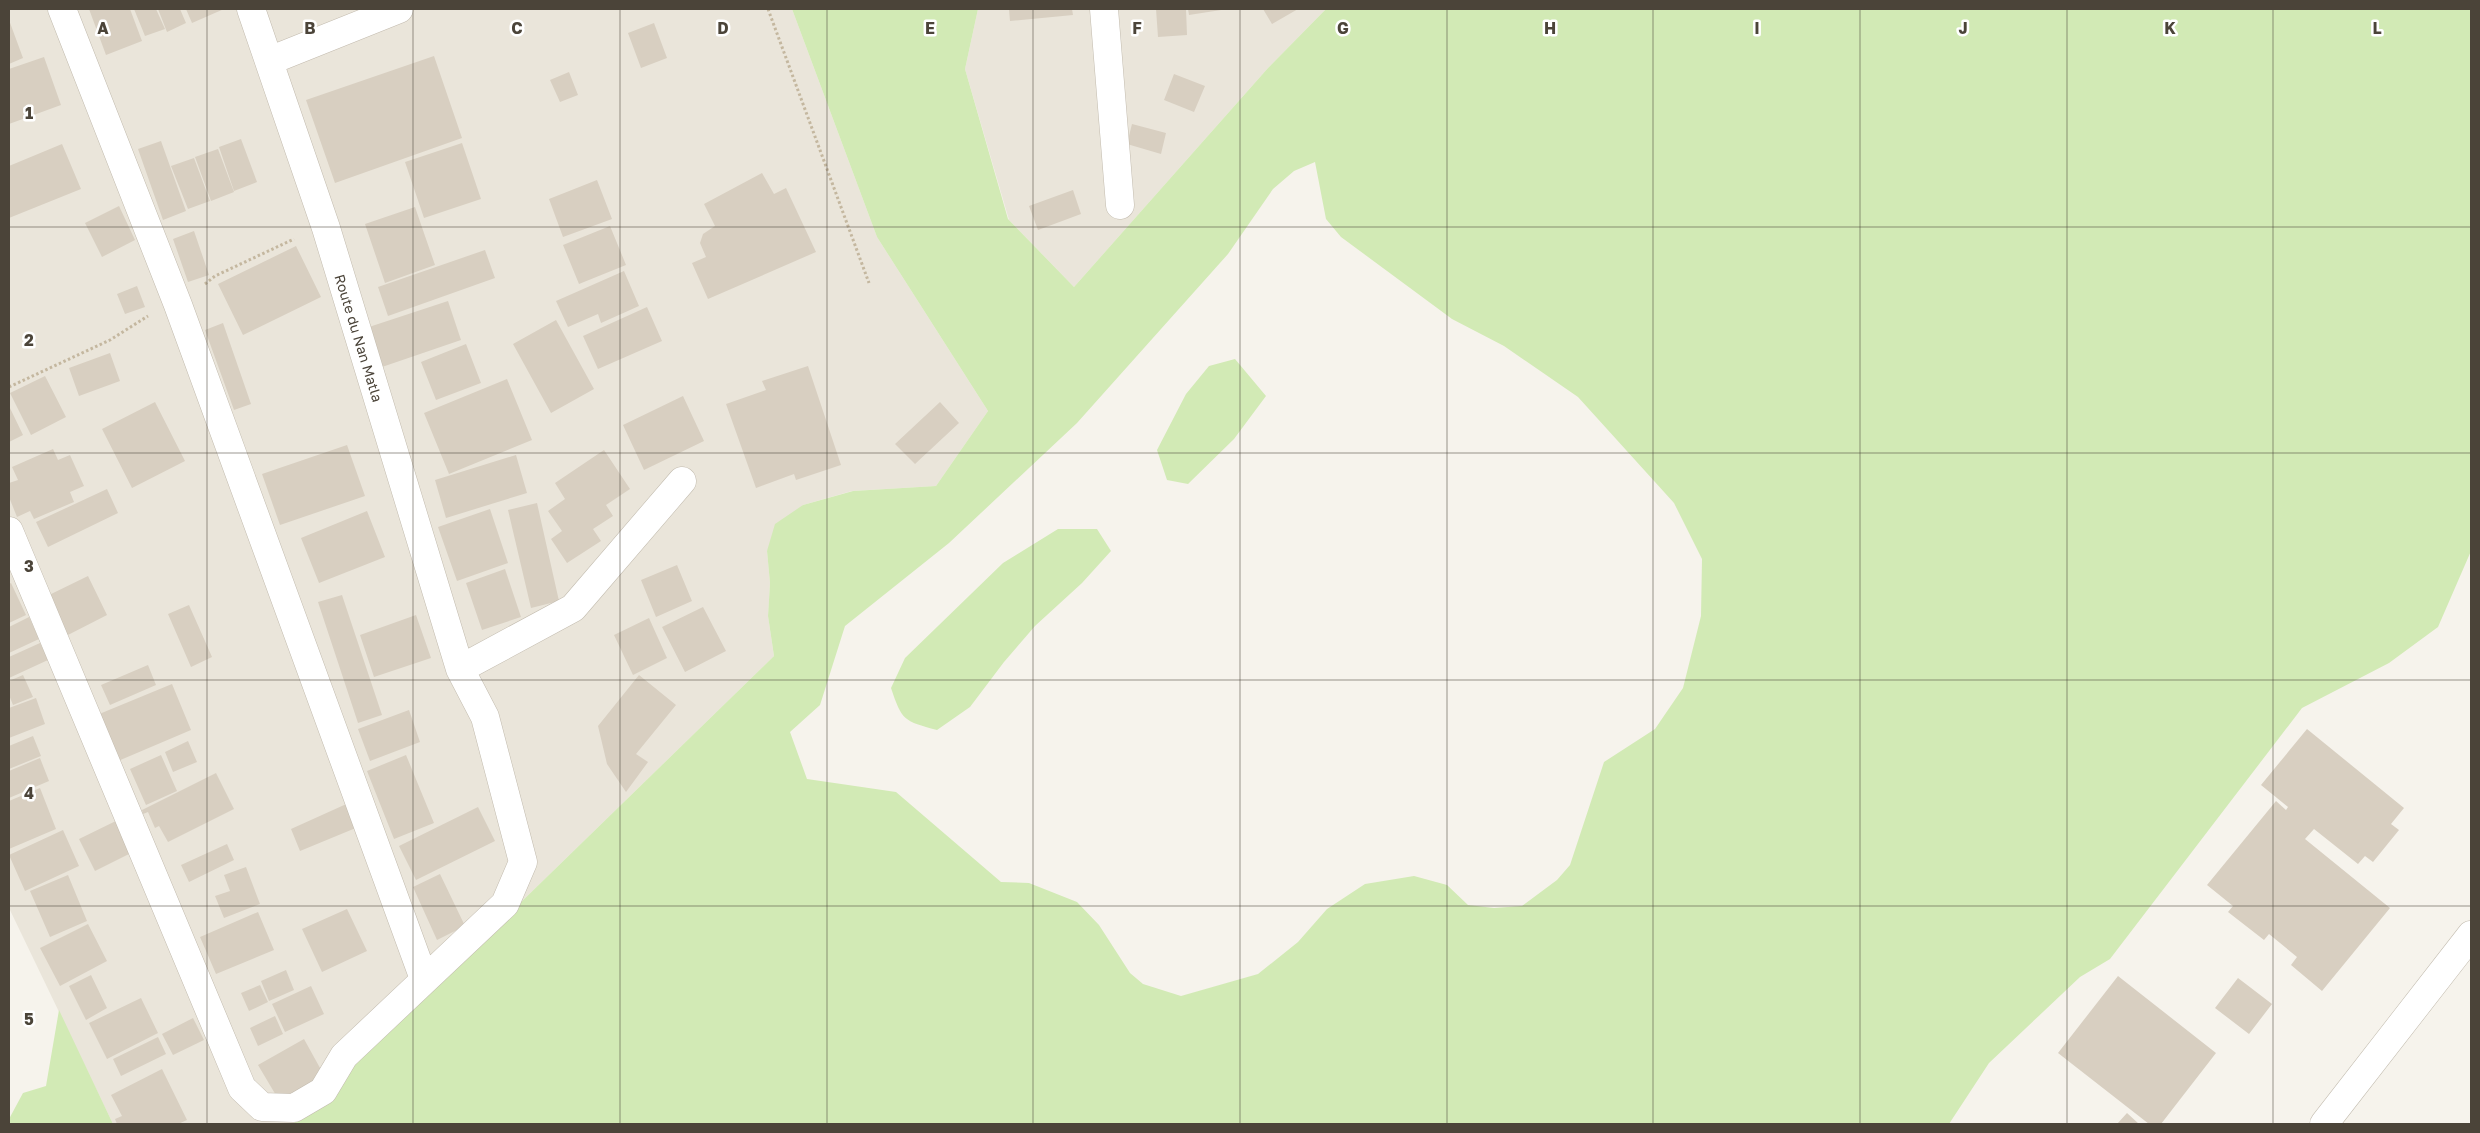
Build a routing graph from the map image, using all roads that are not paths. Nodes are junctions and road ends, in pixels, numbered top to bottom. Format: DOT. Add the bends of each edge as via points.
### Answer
graph roads {
  1 [pos="62,9"];
  2 [pos="251,9"];
  3 [pos="399,9"];
  4 [pos="1104,9"];
  5 [pos="269,61"];
  6 [pos="1120,205"];
  7 [pos="682,481"];
  8 [pos="9,532"];
  9 [pos="460,669"];
  10 [pos="2471,935"];
  11 [pos="424,979"];
  12 [pos="2324,1124"];
  1 -- 11 [label="street" via="178,306"];
  2 -- 5 [label="street, Route du Nan Matla"];
  3 -- 5 [label="street"];
  4 -- 6 [label="street"];
  5 -- 9 [label="street, Route du Nan Matla" via="326,228"];
  7 -- 9 [label="street" via="573,608"];
  8 -- 11 [label="street, Route du Nan Matla" via="242,1088 262,1107 294,1108 323,1091 344,1056"];
  9 -- 11 [label="street, Route du Nan Matla" via="485,717 522,862 504,904"];
  10 -- 12 [label="street"];
}
